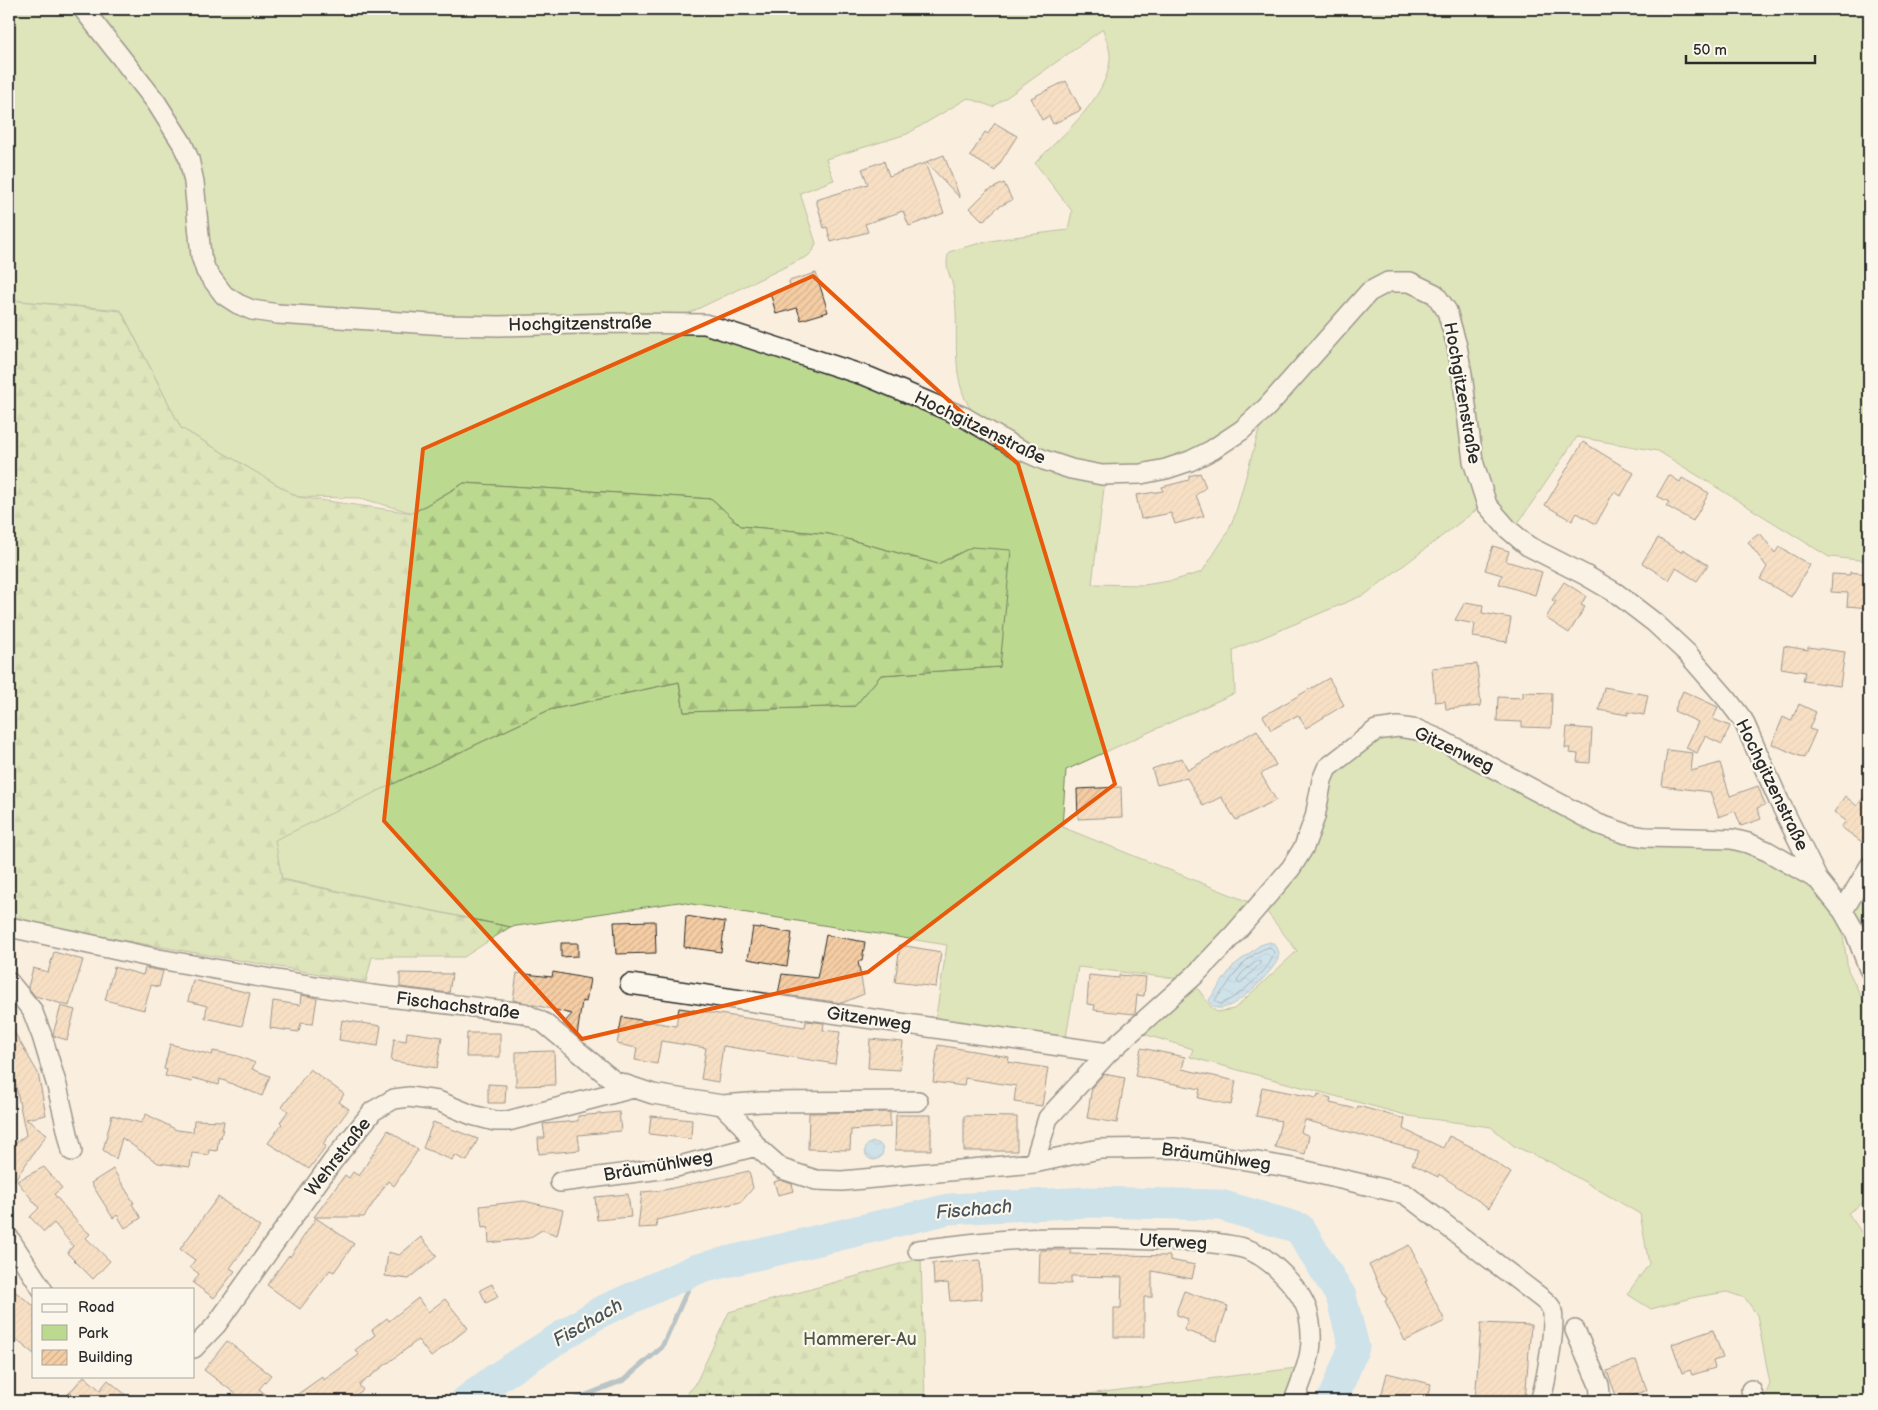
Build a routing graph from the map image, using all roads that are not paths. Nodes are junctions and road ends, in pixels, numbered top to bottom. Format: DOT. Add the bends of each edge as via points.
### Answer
graph roads {
  1 [pos="83,9"];
  2 [pos="1869,867"];
  3 [pos="1818,880"];
  4 [pos="1842,911"];
  5 [pos="9,927"];
  6 [pos="1869,968"];
  7 [pos="9,982"];
  8 [pos="630,984"];
  9 [pos="1108,1054"];
  10 [pos="633,1088"];
  11 [pos="918,1101"];
  12 [pos="722,1105"];
  13 [pos="756,1146"];
  14 [pos="72,1151"];
  15 [pos="1034,1163"];
  16 [pos="560,1182"];
  17 [pos="9,1238"];
  18 [pos="918,1250"];
  19 [pos="41,1288"];
  20 [pos="1576,1330"];
  21 [pos="195,1347"];
  22 [pos="1294,1401"];
  23 [pos="1540,1401"];
  24 [pos="1601,1401"];
  1 -- 3 [label="street, Hochgitzenstraße" via="156,102 182,143 194,182 200,256 224,295 252,310 448,325 705,324 869,377 964,417 1044,460 1102,475 1141,474 1166,469 1204,453 1242,430 1267,408 1369,292 1388,282 1410,282 1435,294 1447,311 1457,346 1473,461 1487,505 1508,530 1528,546 1616,593 1687,653 1743,720"];
  2 -- 4 [label="street"];
  3 -- 4 [label="street, Hochgitzenstraße"];
  3 -- 9 [label="street, Gitzenweg" via="1767,851 1732,839 1627,834 1598,824 1440,739 1418,730 1398,727 1376,730 1327,768 1315,817 1304,847 1291,868 1195,975"];
  4 -- 6 [label="street, Hochgitzenstraße" via="1855,932"];
  5 -- 10 [label="street, Fischachstraße" via="159,959 295,983 524,1013 544,1023 614,1081"];
  7 -- 14 [label="street" via="32,1010 39,1027"];
  8 -- 9 [label="street, Gitzenweg"];
  9 -- 15 [label="street, Gitzenweg" via="1048,1118"];
  10 -- 12 [label="street, Fischachstraße"];
  10 -- 21 [label="street, Wehrstraße" via="508,1122 472,1116 438,1101 409,1097 394,1098 380,1106 332,1162 216,1325"];
  11 -- 12 [label="street, Fischachstraße"];
  12 -- 13 [label="street, Bräumühlweg" via="743,1126"];
  13 -- 15 [label="street, Bräumühlweg" via="782,1169 816,1180 842,1181"];
  13 -- 16 [label="street, Bräumühlweg" via="676,1167"];
  15 -- 23 [label="street, Bräumühlweg" via="1099,1149 1176,1148 1298,1169 1405,1194 1552,1308 1550,1348"];
  17 -- 19 [label="street"];
  18 -- 22 [label="street, Uferweg" via="1023,1240 1106,1238 1222,1244 1245,1249 1262,1257 1282,1274 1300,1295 1309,1315 1312,1337 1310,1360"];
  20 -- 24 [label="street" via="1599,1385"];
}
